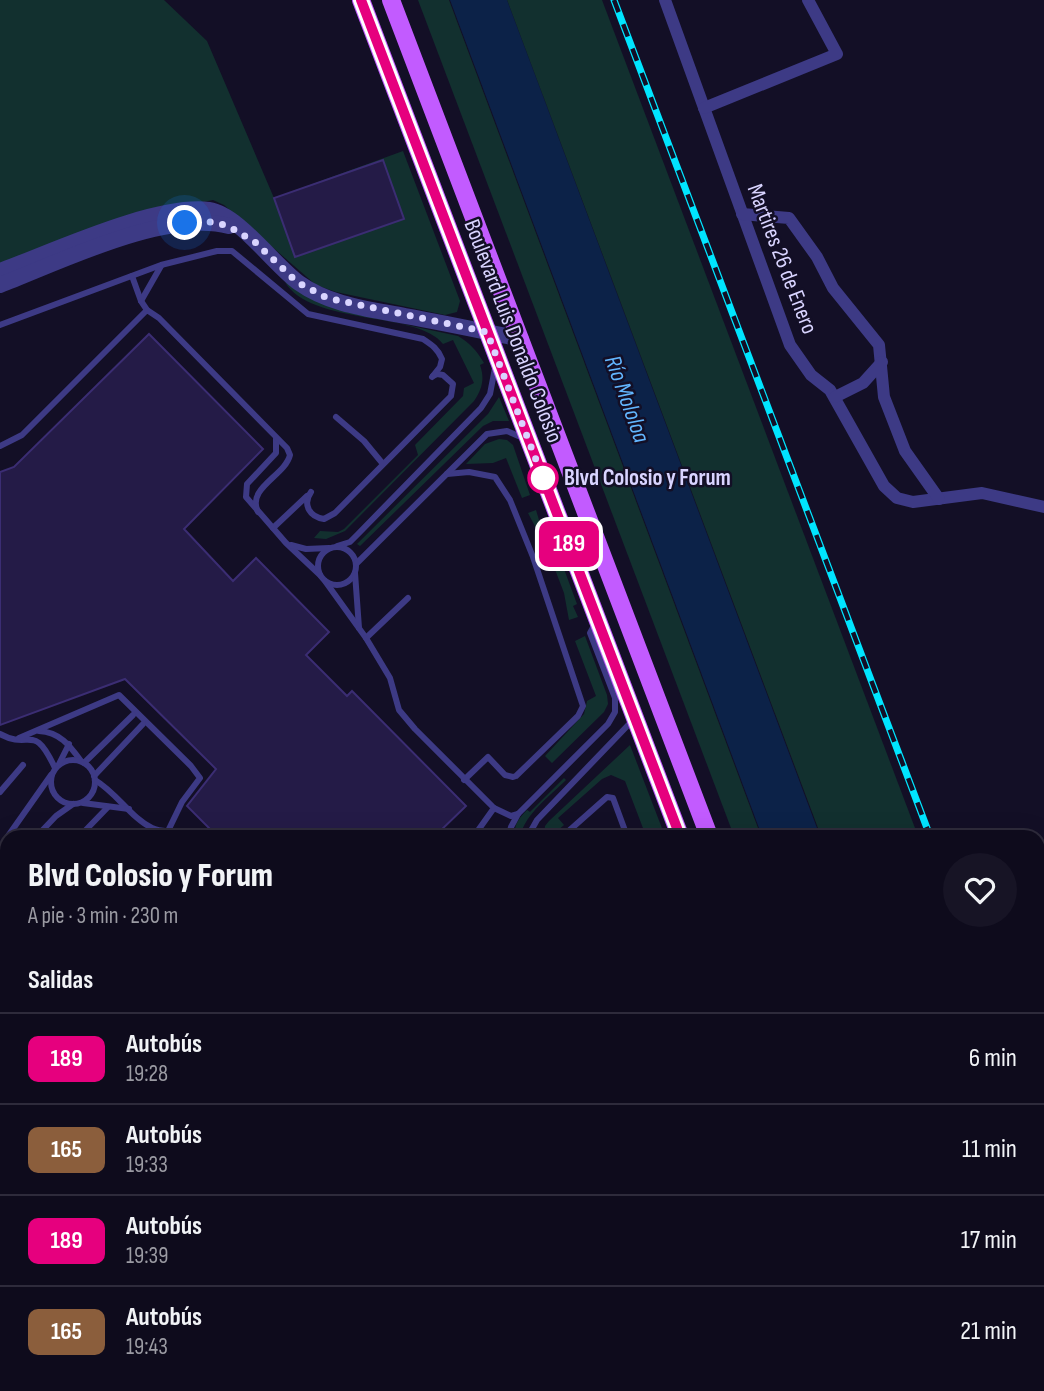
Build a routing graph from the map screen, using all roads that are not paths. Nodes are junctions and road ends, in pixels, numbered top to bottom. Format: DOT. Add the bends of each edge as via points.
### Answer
graph roads {
  1 [pos="361,0"];
  2 [pos="391,0"];
  3 [pos="665,0"];
  4 [pos="808,0"];
  5 [pos="704,108"];
  6 [pos="742,215"];
  7 [pos="255,242"];
  8 [pos="161,265"];
  9 [pos="0,271"];
  10 [pos="132,275"];
  11 [pos="0,285"];
  12 [pos="141,301"];
  13 [pos="147,310"];
  14 [pos="0,325"];
  15 [pos="489,337"];
  16 [pos="521,339"];
  17 [pos="882,362"];
  18 [pos="835,397"];
  19 [pos="336,417"];
  20 [pos="274,435"];
  21 [pos="0,446"];
  22 [pos="533,452"];
  23 [pos="383,464"];
  24 [pos="447,474"];
  25 [pos="939,499"];
  26 [pos="1044,507"];
  27 [pos="258,512"];
  28 [pos="273,528"];
  29 [pos="286,543"];
  30 [pos="333,547"];
  31 [pos="571,549"];
  32 [pos="356,564"];
  33 [pos="355,572"];
  34 [pos="323,578"];
  35 [pos="408,598"];
  36 [pos="598,619"];
  37 [pos="359,630"];
  38 [pos="366,638"];
  39 [pos="654,688"];
  40 [pos="133,715"];
  41 [pos="636,718"];
  42 [pos="143,724"];
  43 [pos="35,731"];
  44 [pos="0,734"];
  45 [pos="19,738"];
  46 [pos="69,744"];
  47 [pos="82,762"];
  48 [pos="23,765"];
  49 [pos="55,769"];
  50 [pos="95,778"];
  51 [pos="464,780"];
  52 [pos="0,792"];
  53 [pos="81,803"];
  54 [pos="73,804"];
  55 [pos="108,807"];
  56 [pos="494,808"];
  57 [pos="129,810"];
  58 [pos="514,815"];
  59 [pos="489,818"];
  60 [pos="13,830"];
  61 [pos="43,830"];
  62 [pos="86,830"];
  63 [pos="163,830"];
  64 [pos="168,830"];
  65 [pos="479,830"];
  66 [pos="510,830"];
  67 [pos="531,830"];
  68 [pos="570,830"];
  69 [pos="625,830"];
  70 [pos="678,830"];
  71 [pos="698,830"];
  72 [pos="707,830"];
  1 -- 15 [label="main road, Boulevard Luis Donaldo Colosio"];
  2 -- 16 [label="main road, Boulevard Luis Donaldo Colosio"];
  3 -- 5 [label="street, Martires 26 de Enero"];
  4 -- 5 [label="street" via="837,54"];
  5 -- 6 [label="street, Martires 26 de Enero"];
  6 -- 17 [label="street" via="789,218 833,288 879,345"];
  6 -- 18 [label="street, Martires 26 de Enero" via="790,345 811,375"];
  7 -- 9 [label="street" via="210,210 185,211 140,219"];
  7 -- 11 [label="street" via="228,226 185,223 144,230"];
  7 -- 15 [label="street" via="297,282 327,298"];
  8 -- 10 [label="lane"];
  8 -- 12 [label="lane"];
  8 -- 23 [label="lane" via="232,251 308,314 417,338 436,348 442,359 432,377 437,374 453,384 451,397"];
  10 -- 12 [label="lane"];
  10 -- 14 [label="lane"];
  12 -- 13 [label="lane"];
  13 -- 20 [label="lane"];
  13 -- 21 [label="lane" via="22,435"];
  15 -- 16 [label="street"];
  15 -- 22 [label="main road, Boulevard Luis Donaldo Colosio"];
  15 -- 30 [label="lane" via="496,359 495,377 481,408 350,542"];
  16 -- 39 [label="main road, Boulevard Luis Donaldo Colosio"];
  17 -- 18 [label="street" via="863,383"];
  17 -- 25 [label="street" via="884,397 905,451"];
  18 -- 25 [label="street, Martires 26 de Enero" via="884,486 897,498 913,502"];
  19 -- 23 [label="lane"];
  20 -- 27 [label="lane" via="276,453 245,490"];
  20 -- 27 [label="lane" via="287,448 289,460 257,496"];
  22 -- 24 [label="lane" via="517,434 496,431 487,434"];
  22 -- 31 [label="main road, Boulevard Luis Donaldo Colosio"];
  23 -- 28 [label="lane" via="328,518 317,518 307,507 311,492"];
  24 -- 32 [label="lane"];
  24 -- 51 [label="lane" via="495,477 510,500 583,706 516,776 505,775 488,757"];
  25 -- 26 [label="street, Martires 26 de Enero" via="982,493"];
  27 -- 28 [label="lane"];
  28 -- 29 [label="lane"];
  29 -- 30 [label="lane" via="306,549"];
  29 -- 34 [label="lane"];
  30 -- 32 [label="lane" via="349,550"];
  30 -- 34 [label="lane" via="318,559"];
  31 -- 36 [label="main road, Boulevard Luis Donaldo Colosio"];
  31 -- 39 [label="main road" via="585,560 638,697 650,700"];
  32 -- 33 [label="lane"];
  33 -- 34 [label="lane" via="341,585"];
  33 -- 37 [label="lane"];
  34 -- 37 [label="lane"];
  35 -- 38 [label="lane"];
  36 -- 41 [label="main road, Boulevard Luis Donaldo Colosio"];
  36 -- 58 [label="lane" via="590,633 615,698 615,712"];
  37 -- 38 [label="lane"];
  38 -- 51 [label="lane" via="390,678 399,710"];
  39 -- 72 [label="main road, Boulevard Luis Donaldo Colosio"];
  40 -- 47 [label="lane"];
  41 -- 67 [label="lane"];
  41 -- 70 [label="main road, Boulevard Luis Donaldo Colosio"];
  41 -- 71 [label="main road" via="647,717 659,728"];
  42 -- 50 [label="lane"];
  43 -- 45 [label="lane"];
  43 -- 46 [label="lane" via="51,733"];
  43 -- 64 [label="lane" via="119,695 200,778 181,802"];
  44 -- 45 [label="lane"];
  45 -- 49 [label="lane" via="40,742"];
  46 -- 47 [label="lane"];
  46 -- 49 [label="lane"];
  47 -- 49 [label="lane" via="69,760"];
  47 -- 50 [label="lane"];
  48 -- 52 [label="lane"];
  49 -- 54 [label="lane" via="51,784 55,796"];
  49 -- 60 [label="lane"];
  50 -- 53 [label="lane" via="93,792"];
  50 -- 57 [label="lane"];
  51 -- 56 [label="lane"];
  53 -- 54 [label="lane"];
  53 -- 55 [label="lane"];
  54 -- 61 [label="lane"];
  55 -- 57 [label="lane"];
  55 -- 62 [label="lane"];
  56 -- 58 [label="lane"];
  56 -- 59 [label="lane"];
  57 -- 63 [label="lane"];
  58 -- 59 [label="lane"];
  58 -- 66 [label="lane"];
  59 -- 65 [label="lane"];
  68 -- 69 [label="lane" via="607,797 613,798"];
}
